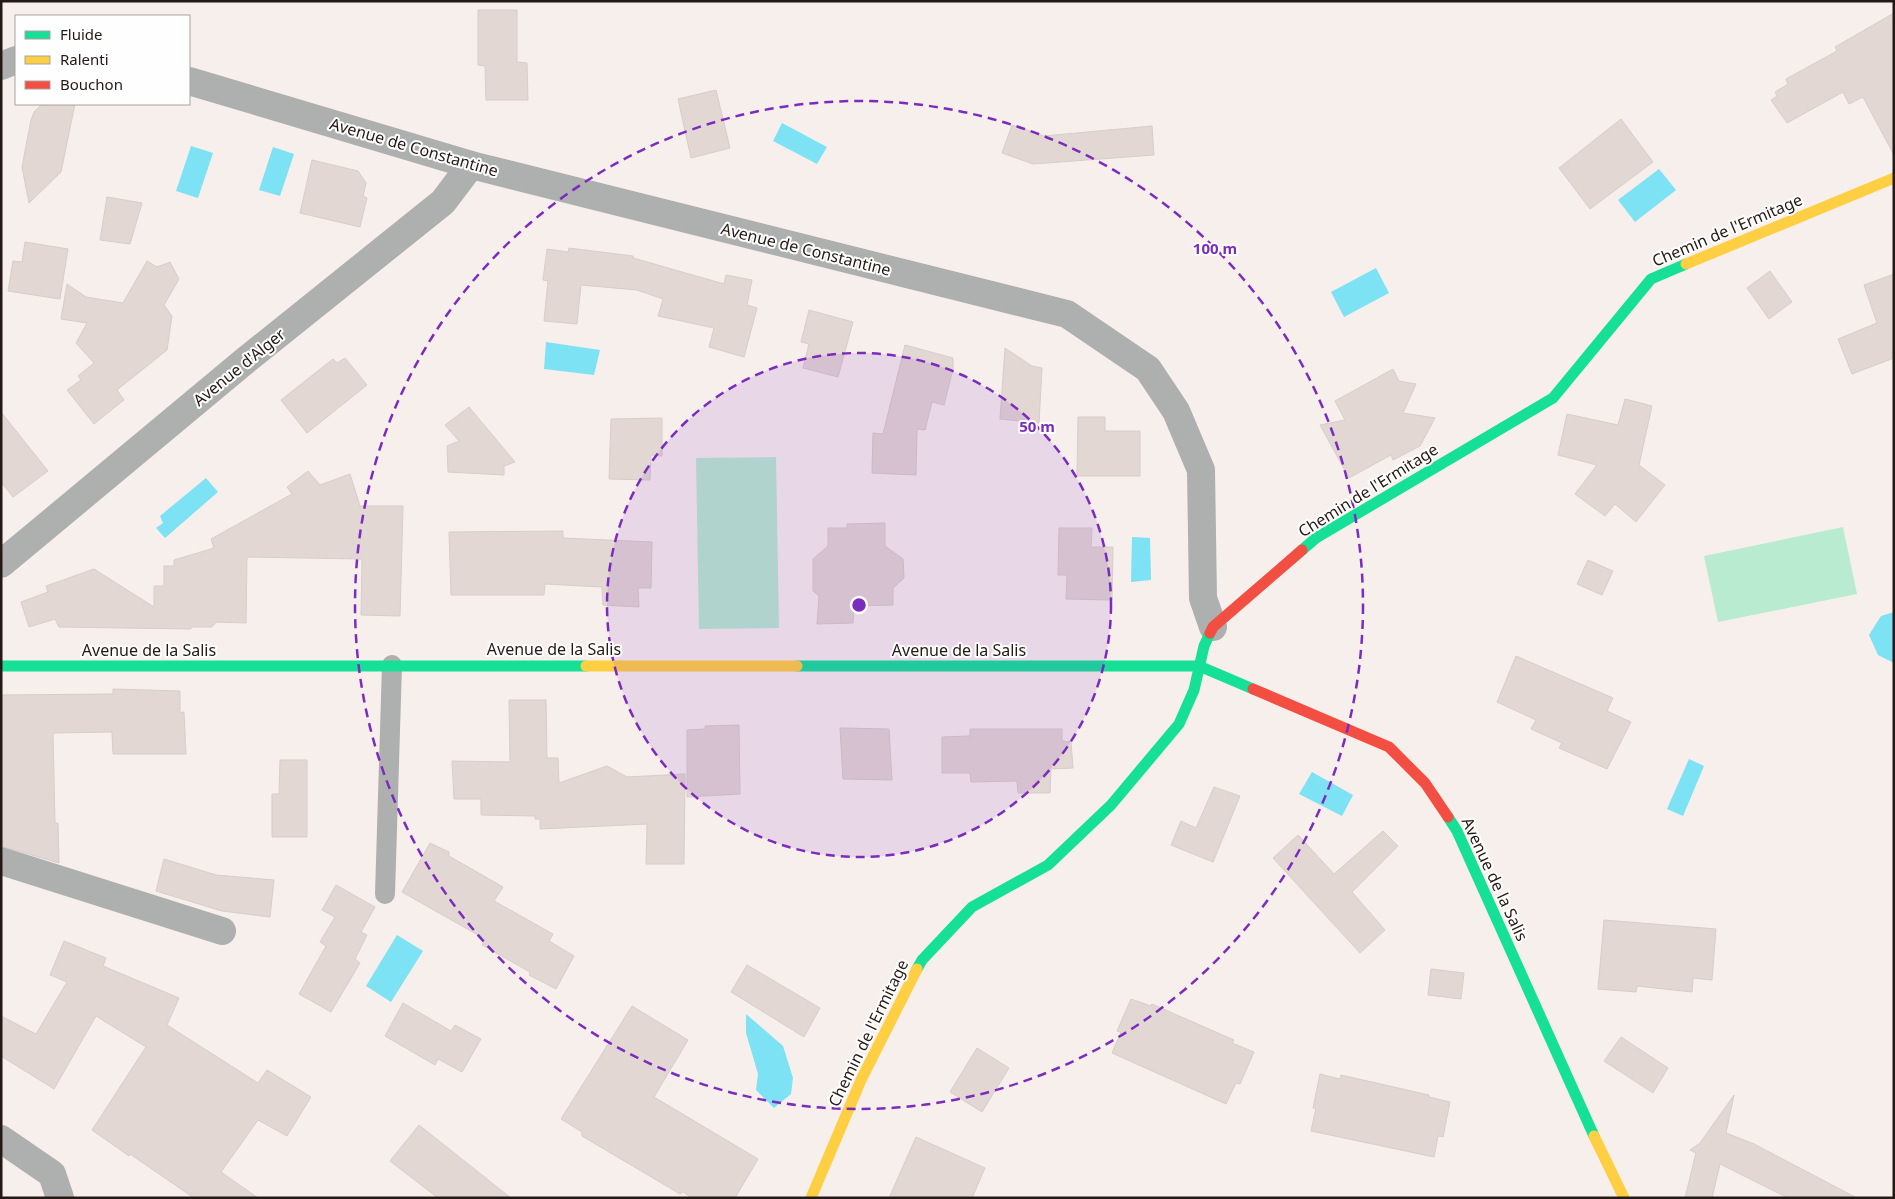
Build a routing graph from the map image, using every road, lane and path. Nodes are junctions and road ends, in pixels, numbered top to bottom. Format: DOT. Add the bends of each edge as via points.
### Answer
graph roads {
  1 [pos="15,60"];
  2 [pos="1,66"];
  3 [pos="190,81"];
  4 [pos="471,165"];
  5 [pos="1894,178"];
  6 [pos="1,564"];
  7 [pos="1213,626"];
  8 [pos="1,666"];
  9 [pos="392,666"];
  10 [pos="1199,666"];
  11 [pos="1,862"];
  12 [pos="385,894"];
  13 [pos="222,931"];
  14 [pos="1,1139"];
  15 [pos="60,1198"];
  16 [pos="811,1198"];
  17 [pos="1624,1198"];
  1 -- 2 [label="street"];
  3 -- 4 [label="street, Avenue de Constantine"];
  4 -- 6 [label="street, Avenue d'Alger" via="444,202 246,360"];
  4 -- 7 [label="street, Avenue de Constantine" via="1066,314 1148,369 1176,411 1201,470 1203,598"];
  5 -- 7 [label="street, Chemin de l'Ermitage" via="1651,279 1553,398 1316,538"];
  7 -- 10 [label="street, Chemin de l'Ermitage"];
  8 -- 9 [label="street, Avenue de la Salis"];
  9 -- 10 [label="street, Avenue de la Salis"];
  9 -- 12 [label="lane"];
  10 -- 16 [label="street, Chemin de l'Ermitage" via="1194,690 1179,724 1111,804 1048,864 972,907 922,960 861,1080"];
  10 -- 17 [label="street, Avenue de la Salis" via="1389,747 1426,783 1457,831"];
  11 -- 13 [label="street"];
  14 -- 15 [label="street" via="52,1174"];
}
